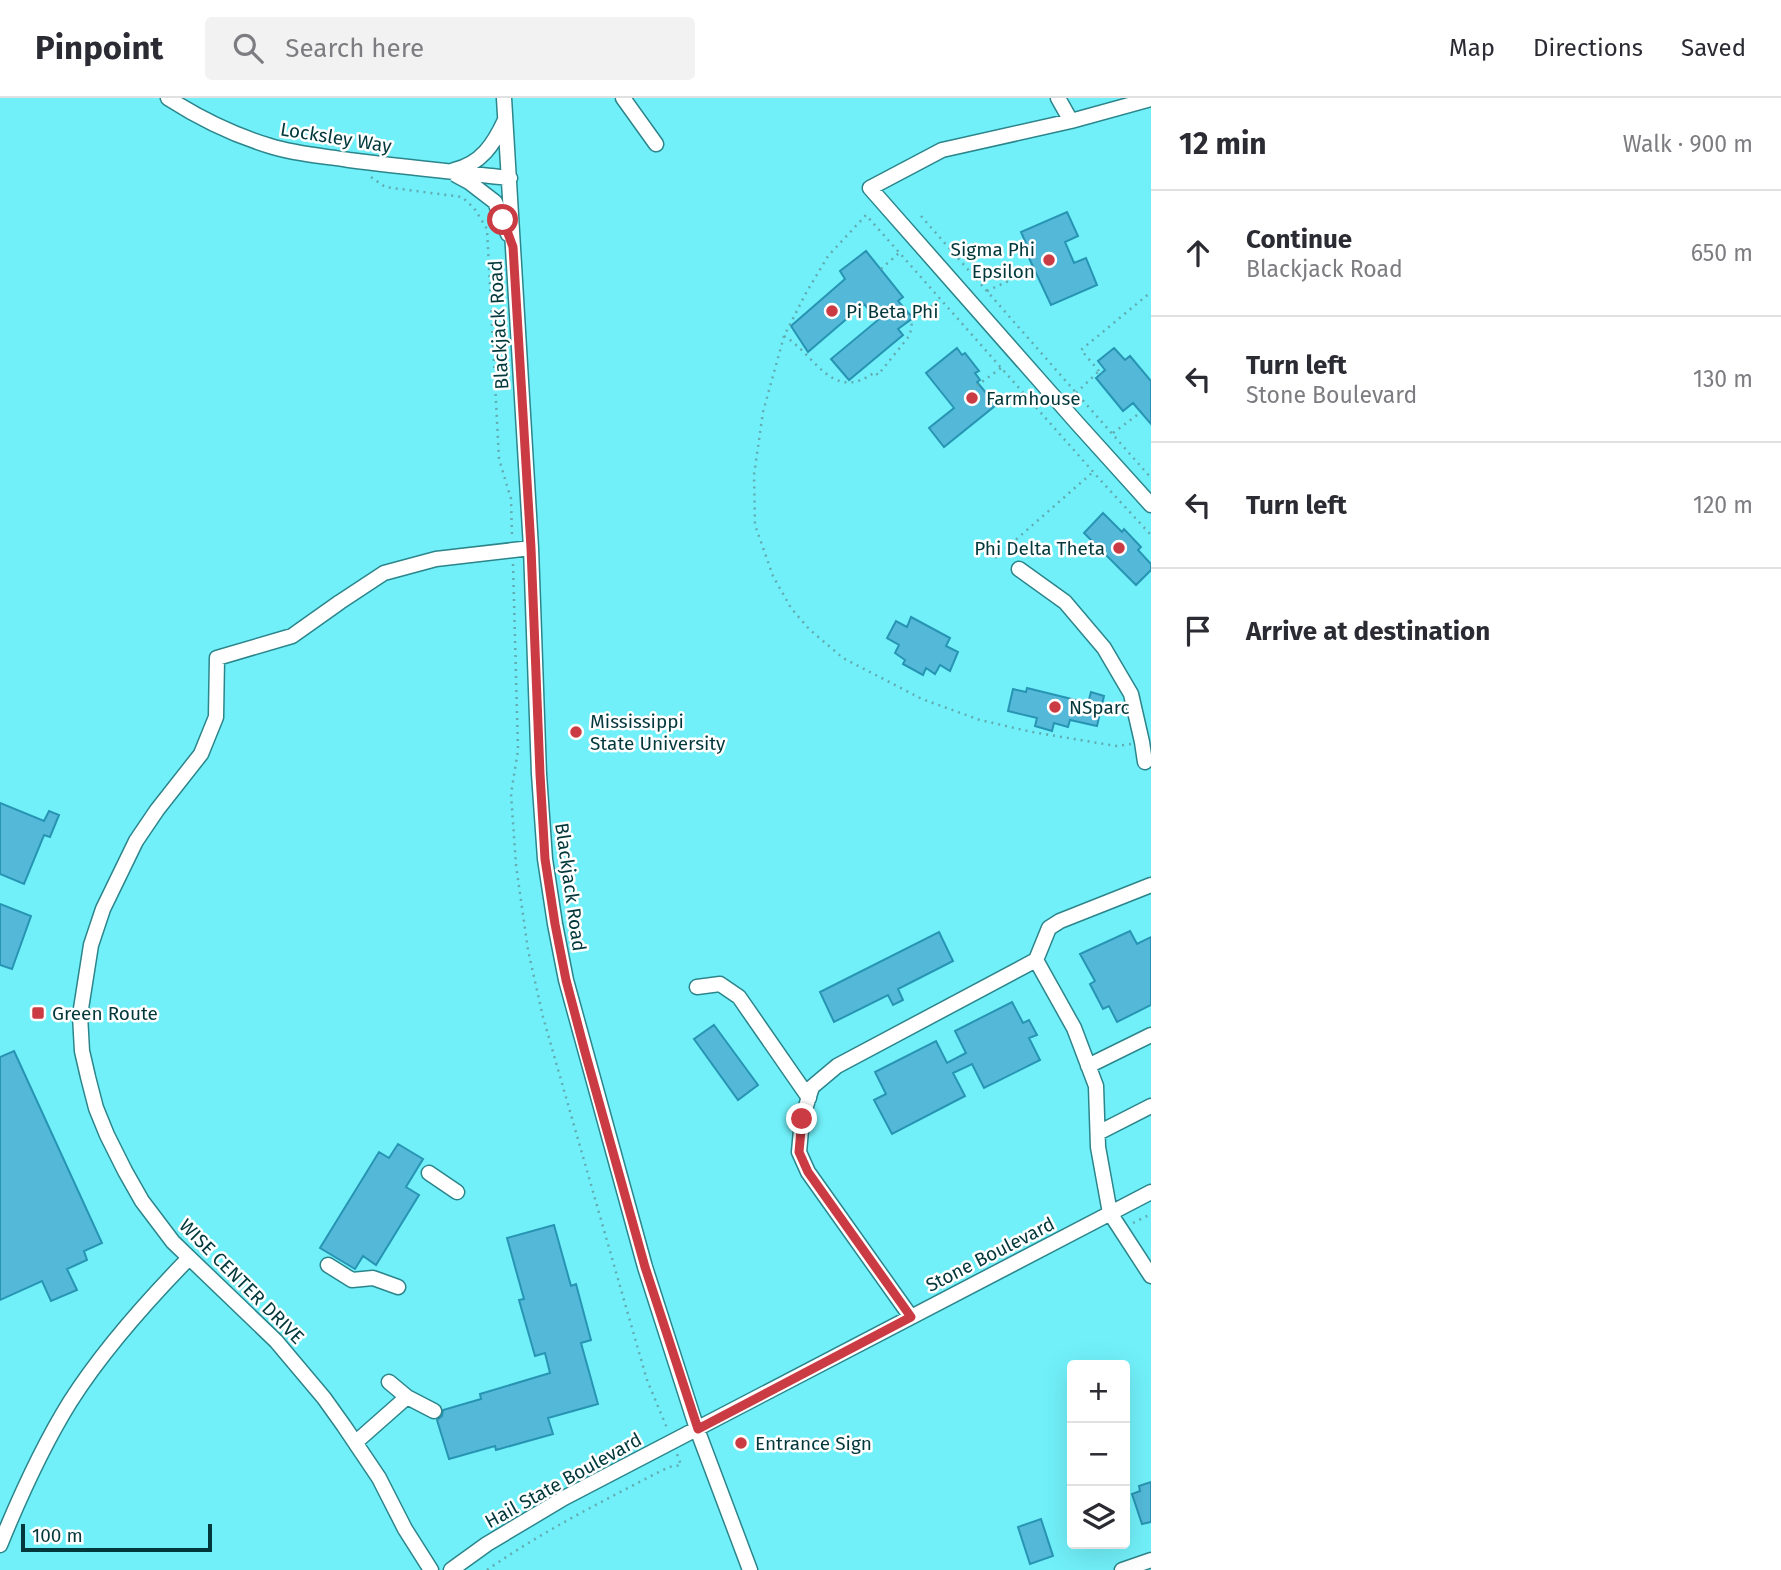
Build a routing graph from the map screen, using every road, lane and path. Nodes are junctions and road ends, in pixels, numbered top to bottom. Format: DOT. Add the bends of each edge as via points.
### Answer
graph roads {
  1 [pos="168,98"];
  2 [pos="504,98"];
  3 [pos="623,98"];
  4 [pos="1058,98"];
  5 [pos="1151,99"];
  6 [pos="505,119"];
  7 [pos="1071,121"];
  8 [pos="656,144"];
  9 [pos="449,171"];
  10 [pos="510,178"];
  11 [pos="922,216"];
  12 [pos="513,247"];
  13 [pos="899,253"];
  14 [pos="881,269"];
  15 [pos="1034,269"];
  16 [pos="987,291"];
  17 [pos="1151,292"];
  18 [pos="940,299"];
  19 [pos="784,336"];
  20 [pos="1001,368"];
  21 [pos="971,390"];
  22 [pos="1076,393"];
  23 [pos="1141,412"];
  24 [pos="1112,433"];
  25 [pos="1093,472"];
  26 [pos="1151,478"];
  27 [pos="1151,505"];
  28 [pos="1151,536"];
  29 [pos="531,548"];
  30 [pos="995,558"];
  31 [pos="1019,569"];
  32 [pos="1142,742"];
  33 [pos="1144,762"];
  34 [pos="1151,885"];
  35 [pos="1036,960"];
  36 [pos="697,987"];
  37 [pos="1151,1035"];
  38 [pos="1088,1066"];
  39 [pos="809,1098"];
  40 [pos="1151,1106"];
  41 [pos="1098,1133"];
  42 [pos="429,1172"];
  43 [pos="457,1192"];
  44 [pos="1151,1192"];
  45 [pos="1110,1213"];
  46 [pos="1151,1214"];
  47 [pos="1121,1230"];
  48 [pos="189,1258"];
  49 [pos="328,1265"];
  50 [pos="1151,1276"];
  51 [pos="398,1287"];
  52 [pos="911,1317"];
  53 [pos="389,1382"];
  54 [pos="407,1397"];
  55 [pos="434,1410"];
  56 [pos="698,1429"];
  57 [pos="356,1443"];
  58 [pos="681,1465"];
  59 [pos="0,1545"];
  60 [pos="1151,1560"];
  61 [pos="431,1570"];
  62 [pos="451,1570"];
  63 [pos="486,1570"];
  64 [pos="750,1570"];
  65 [pos="1122,1570"];
  1 -- 9 [label="street, Locksley Way" via="226,130 271,146"];
  2 -- 6 [label="street, Blackjack Road"];
  3 -- 8 [label="street"];
  4 -- 7 [label="street"];
  5 -- 7 [label="street"];
  6 -- 9 [label="street" via="487,151 467,167"];
  6 -- 10 [label="street, Blackjack Road"];
  7 -- 27 [label="street" via="942,150 870,188"];
  9 -- 10 [label="street, Locksley Way"];
  9 -- 12 [label="street" via="495,202"];
  10 -- 12 [label="street, Blackjack Road"];
  11 -- 16 [label="path"];
  12 -- 29 [label="street, Blackjack Road"];
  13 -- 14 [label="path"];
  13 -- 18 [label="path"];
  13 -- 19 [label="path" via="866,215 828,256"];
  15 -- 16 [label="path"];
  16 -- 22 [label="path"];
  17 -- 22 [label="path" via="1081,350 1100,372"];
  18 -- 19 [label="path" via="912,322 910,335 878,374 855,383 833,378"];
  18 -- 20 [label="path"];
  19 -- 32 [label="path" via="761,424 754,475 755,525 773,576 809,629 843,658 922,699 980,720 1116,746"];
  20 -- 21 [label="path"];
  20 -- 25 [label="path"];
  22 -- 24 [label="path"];
  23 -- 24 [label="path"];
  24 -- 26 [label="path"];
  25 -- 28 [label="path"];
  25 -- 30 [label="path"];
  29 -- 48 [label="street, WISE CENTER DRIVE" via="436,559 384,573 292,636 217,658 216,717 201,754 136,841 112,888 91,945 80,1015 82,1051 107,1135 142,1201"];
  29 -- 56 [label="street, Blackjack Road" via="540,786 555,924 575,1016 645,1267"];
  31 -- 32 [label="street" via="1065,602 1104,649 1131,694"];
  32 -- 33 [label="street"];
  34 -- 35 [label="street" via="1049,928"];
  35 -- 38 [label="street" via="1074,1028"];
  35 -- 39 [label="street" via="837,1066 812,1087"];
  36 -- 39 [label="street" via="720,984 739,997"];
  37 -- 38 [label="street"];
  38 -- 41 [label="street" via="1096,1086"];
  39 -- 52 [label="street" via="799,1152 808,1172"];
  40 -- 41 [label="street"];
  41 -- 45 [label="street"];
  42 -- 43 [label="street"];
  44 -- 45 [label="street, Stone Boulevard"];
  45 -- 47 [label="street"];
  45 -- 52 [label="street, Stone Boulevard"];
  46 -- 47 [label="path"];
  47 -- 50 [label="street"];
  48 -- 57 [label="street, WISE CENTER DRIVE" via="276,1341"];
  48 -- 59 [label="street" via="70,1402 27,1481"];
  49 -- 51 [label="street" via="352,1280 373,1278"];
  52 -- 56 [label="street, Stone Boulevard"];
  53 -- 54 [label="street"];
  54 -- 55 [label="street"];
  54 -- 57 [label="street"];
  56 -- 62 [label="street, Hail State Boulevard" via="564,1498"];
  56 -- 64 [label="street, Blackjack Road"];
  57 -- 61 [label="street, WISE CENTER DRIVE"];
  58 -- 63 [label="path" via="561,1523"];
  60 -- 65 [label="street"];
}
